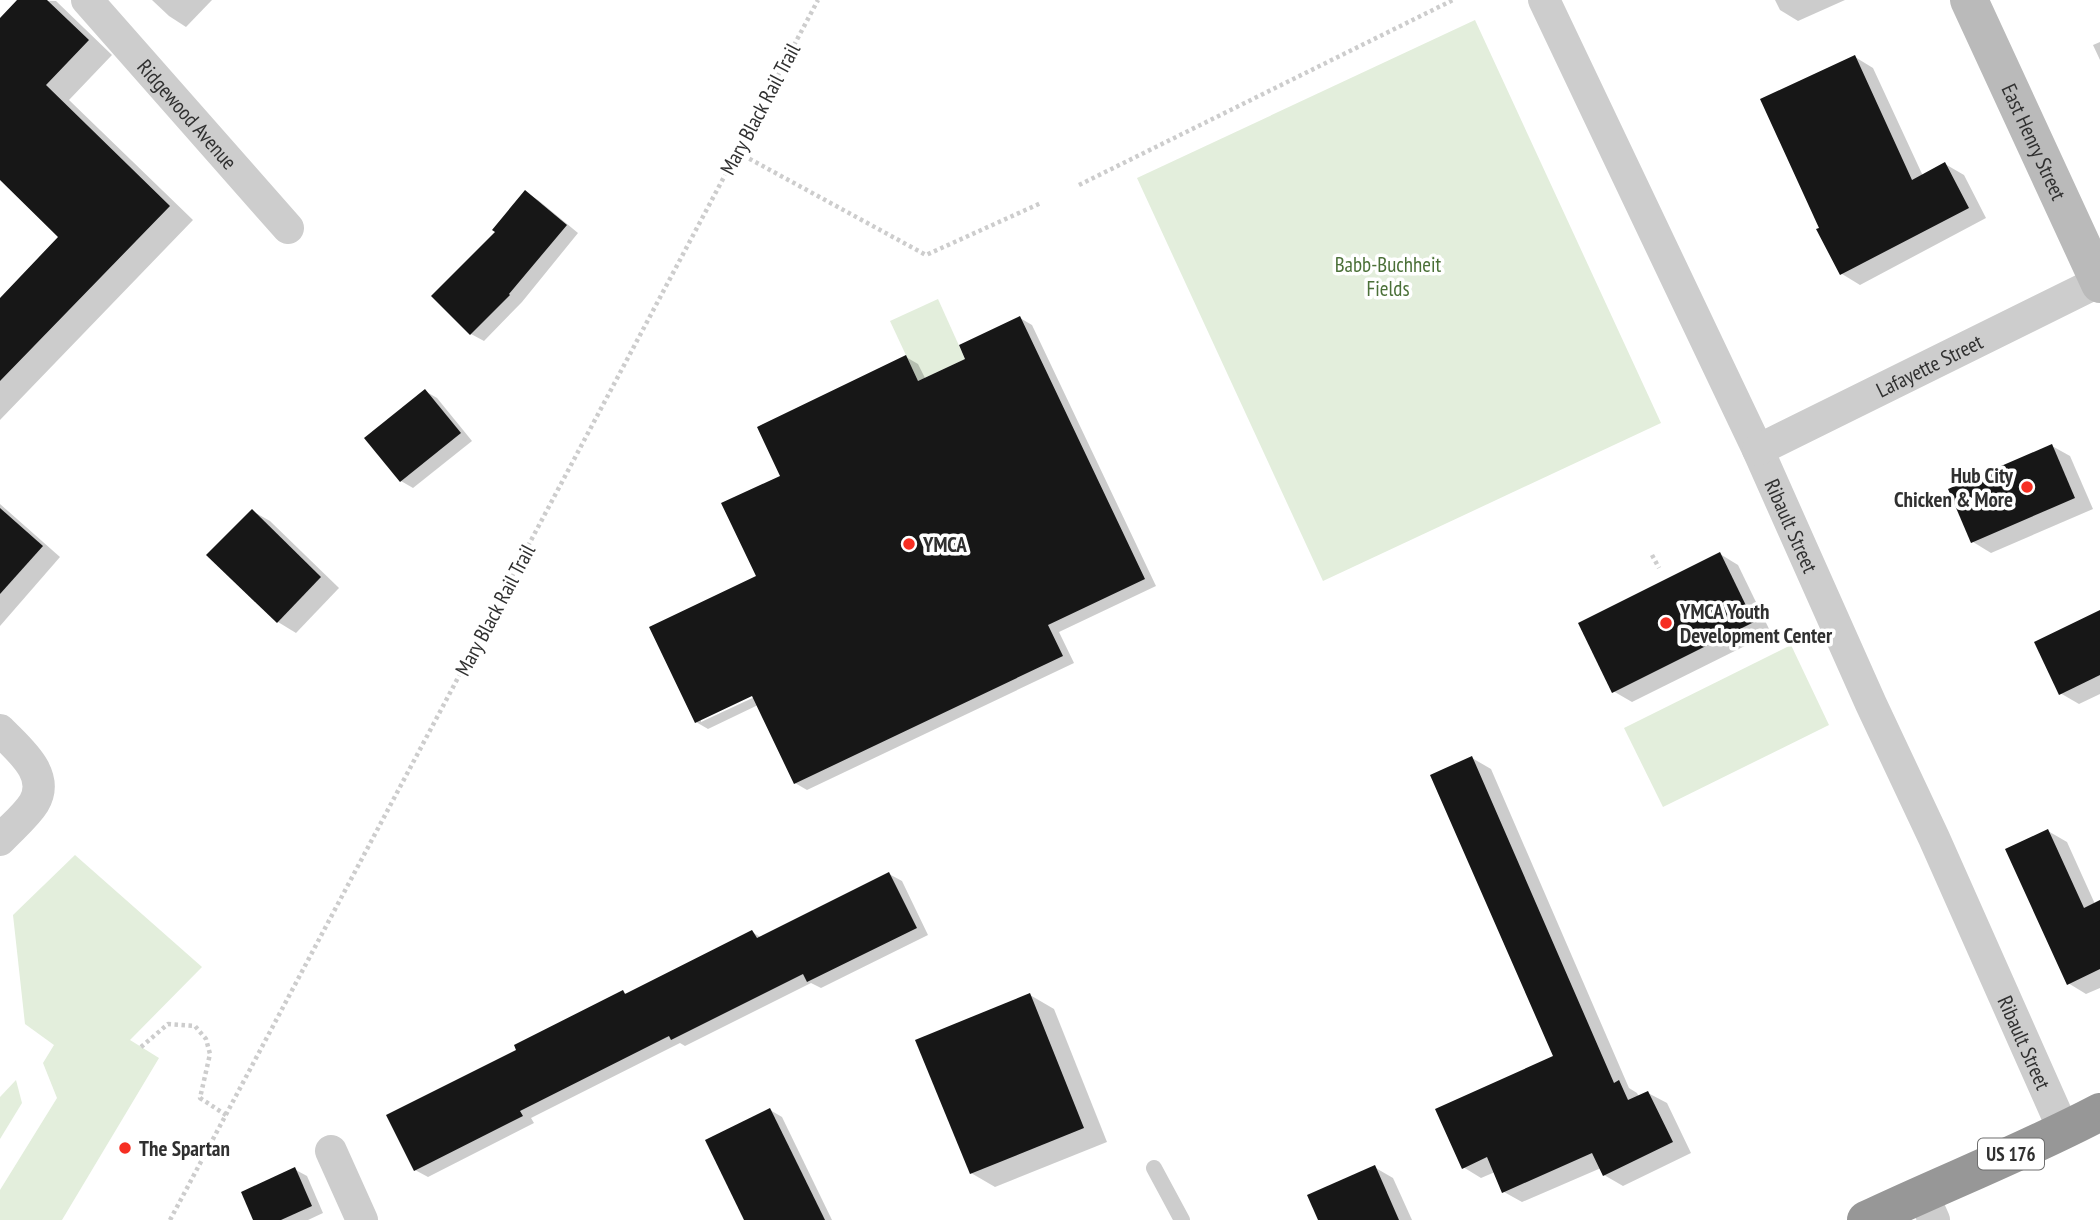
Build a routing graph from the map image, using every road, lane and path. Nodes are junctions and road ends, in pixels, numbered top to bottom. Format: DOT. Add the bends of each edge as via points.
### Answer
graph roads {
  1 [pos="87,0"];
  2 [pos="818,0"];
  3 [pos="1453,0"];
  4 [pos="1544,0"];
  5 [pos="1969,0"];
  6 [pos="737,152"];
  7 [pos="1079,185"];
  8 [pos="1041,203"];
  9 [pos="288,228"];
  10 [pos="2100,282"];
  11 [pos="1758,450"];
  12 [pos="1651,555"];
  13 [pos="1659,568"];
  14 [pos="0,730"];
  15 [pos="0,840"];
  16 [pos="141,1047"];
  17 [pos="2100,1112"];
  18 [pos="226,1115"];
  19 [pos="2064,1131"];
  20 [pos="331,1150"];
  21 [pos="1154,1168"];
  22 [pos="1928,1207"];
  23 [pos="170,1220"];
  24 [pos="362,1220"];
  25 [pos="1182,1220"];
  26 [pos="1866,1220"];
  1 -- 9 [label="street, Ridgewood Avenue"];
  2 -- 6 [label="path, Mary Black Rail Trail"];
  3 -- 7 [label="path"];
  4 -- 11 [label="street, Ribault Street"];
  5 -- 10 [label="main road, East Henry Street"];
  6 -- 8 [label="path" via="926,255"];
  6 -- 18 [label="path, Mary Black Rail Trail"];
  10 -- 11 [label="street, Lafayette Street"];
  11 -- 19 [label="street, Ribault Street"];
  12 -- 13 [label="path"];
  14 -- 15 [label="street" via="32,764 40,781 34,802"];
  16 -- 18 [label="path" via="167,1024 195,1026 206,1039 210,1054 200,1098"];
  17 -- 19 [label="highway, US 176"];
  18 -- 23 [label="path, Mary Black Rail Trail"];
  19 -- 22 [label="highway, US 176"];
  20 -- 24 [label="street"];
  21 -- 25 [label="lane"];
  22 -- 26 [label="highway, US 176"];
}
